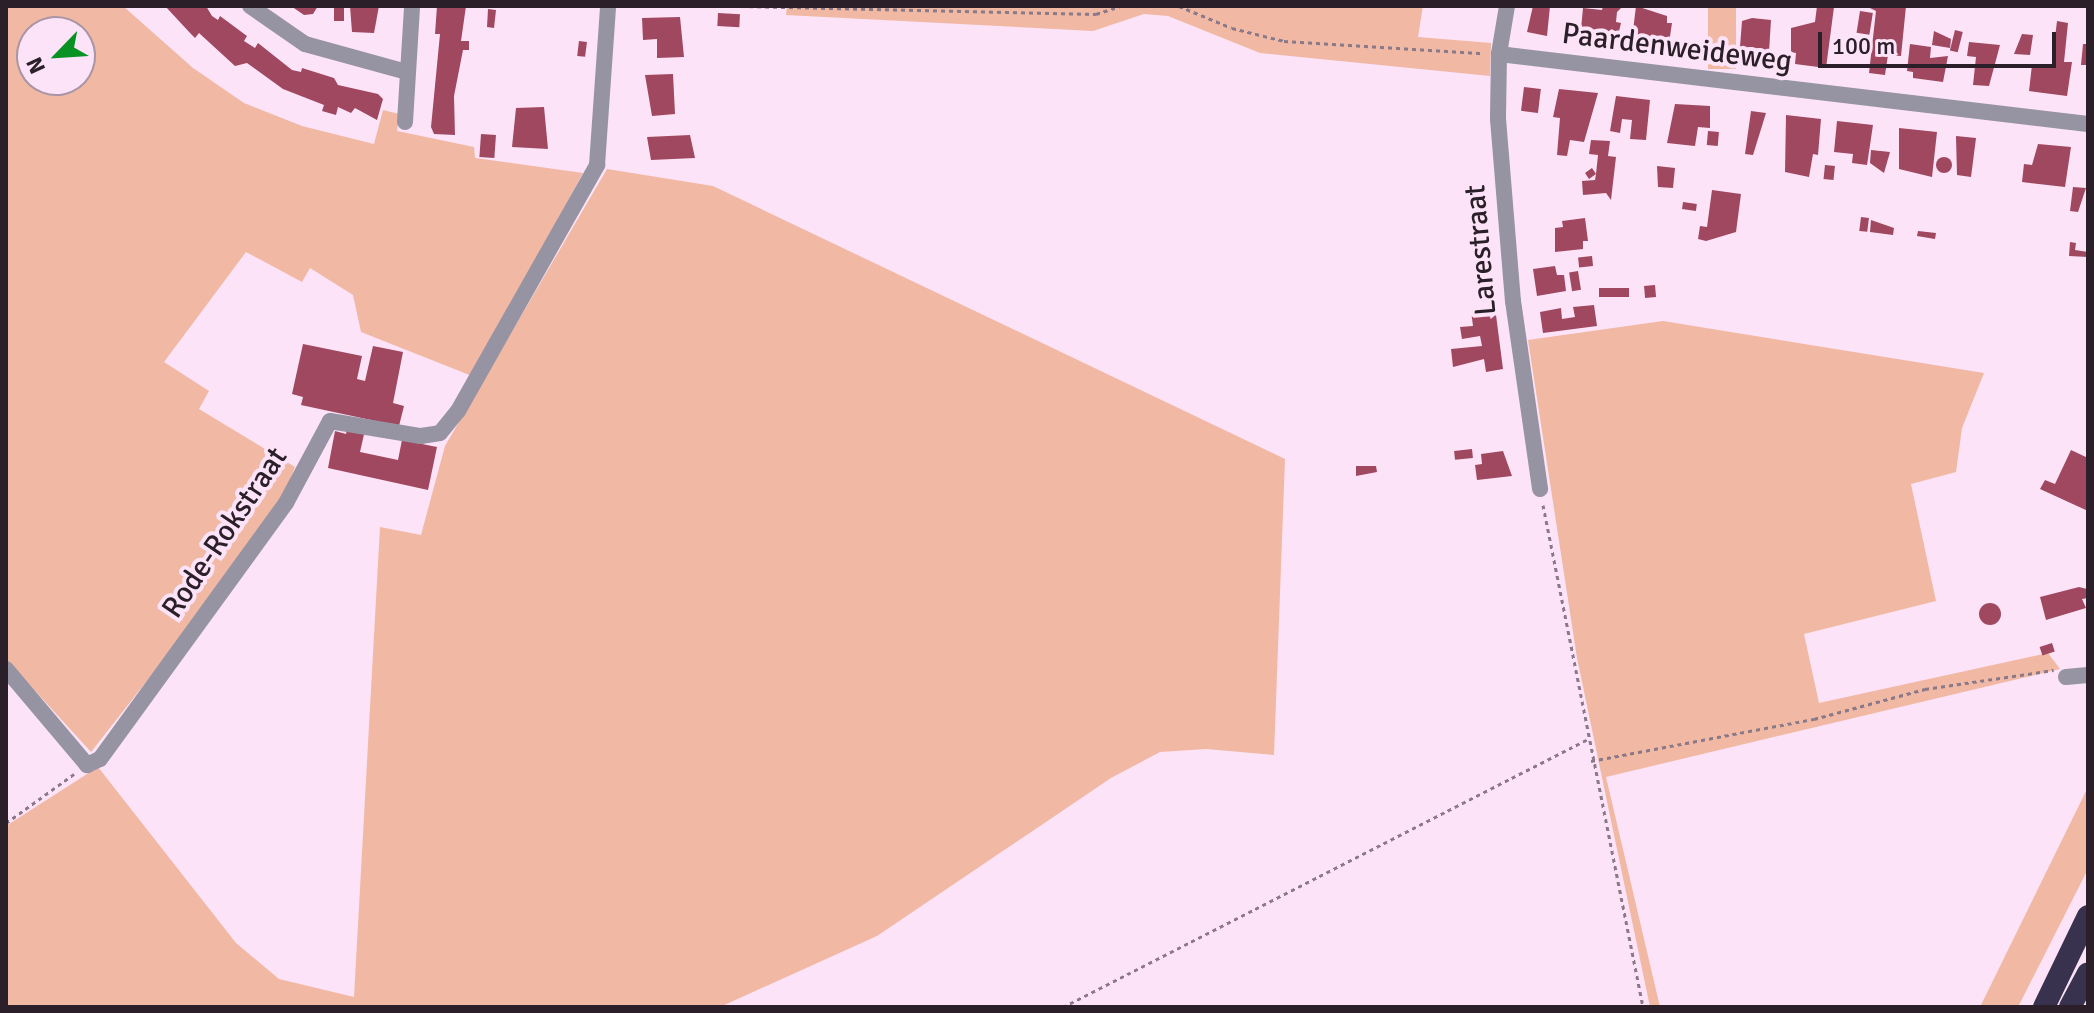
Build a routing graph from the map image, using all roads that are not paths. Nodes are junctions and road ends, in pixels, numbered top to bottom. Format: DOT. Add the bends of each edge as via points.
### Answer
graph roads {
  1 [pos="250,6"];
  2 [pos="412,6"];
  3 [pos="608,6"];
  4 [pos="1507,6"];
  5 [pos="1499,54"];
  6 [pos="407,72"];
  7 [pos="405,122"];
  8 [pos="2088,124"];
  9 [pos="1540,489"];
  10 [pos="6,669"];
  11 [pos="2088,675"];
  12 [pos="2066,677"];
  13 [pos="2088,916"];
  14 [pos="2088,973"];
  15 [pos="2044,1007"];
  16 [pos="2070,1007"];
  1 -- 6 [label="street" via="305,44"];
  2 -- 6 [label="street"];
  3 -- 10 [label="street, Rode-Rokstraat" via="597,165 458,411 440,433 421,436 330,421 286,503 100,759 87,765"];
  4 -- 5 [label="street, Larestraat"];
  5 -- 8 [label="street, Paardenweideweg"];
  5 -- 9 [label="street, Larestraat" via="1498,119 1513,301"];
  6 -- 7 [label="street"];
  11 -- 12 [label="street"];
  13 -- 15 [label="highway"];
  14 -- 16 [label="highway"];
}
